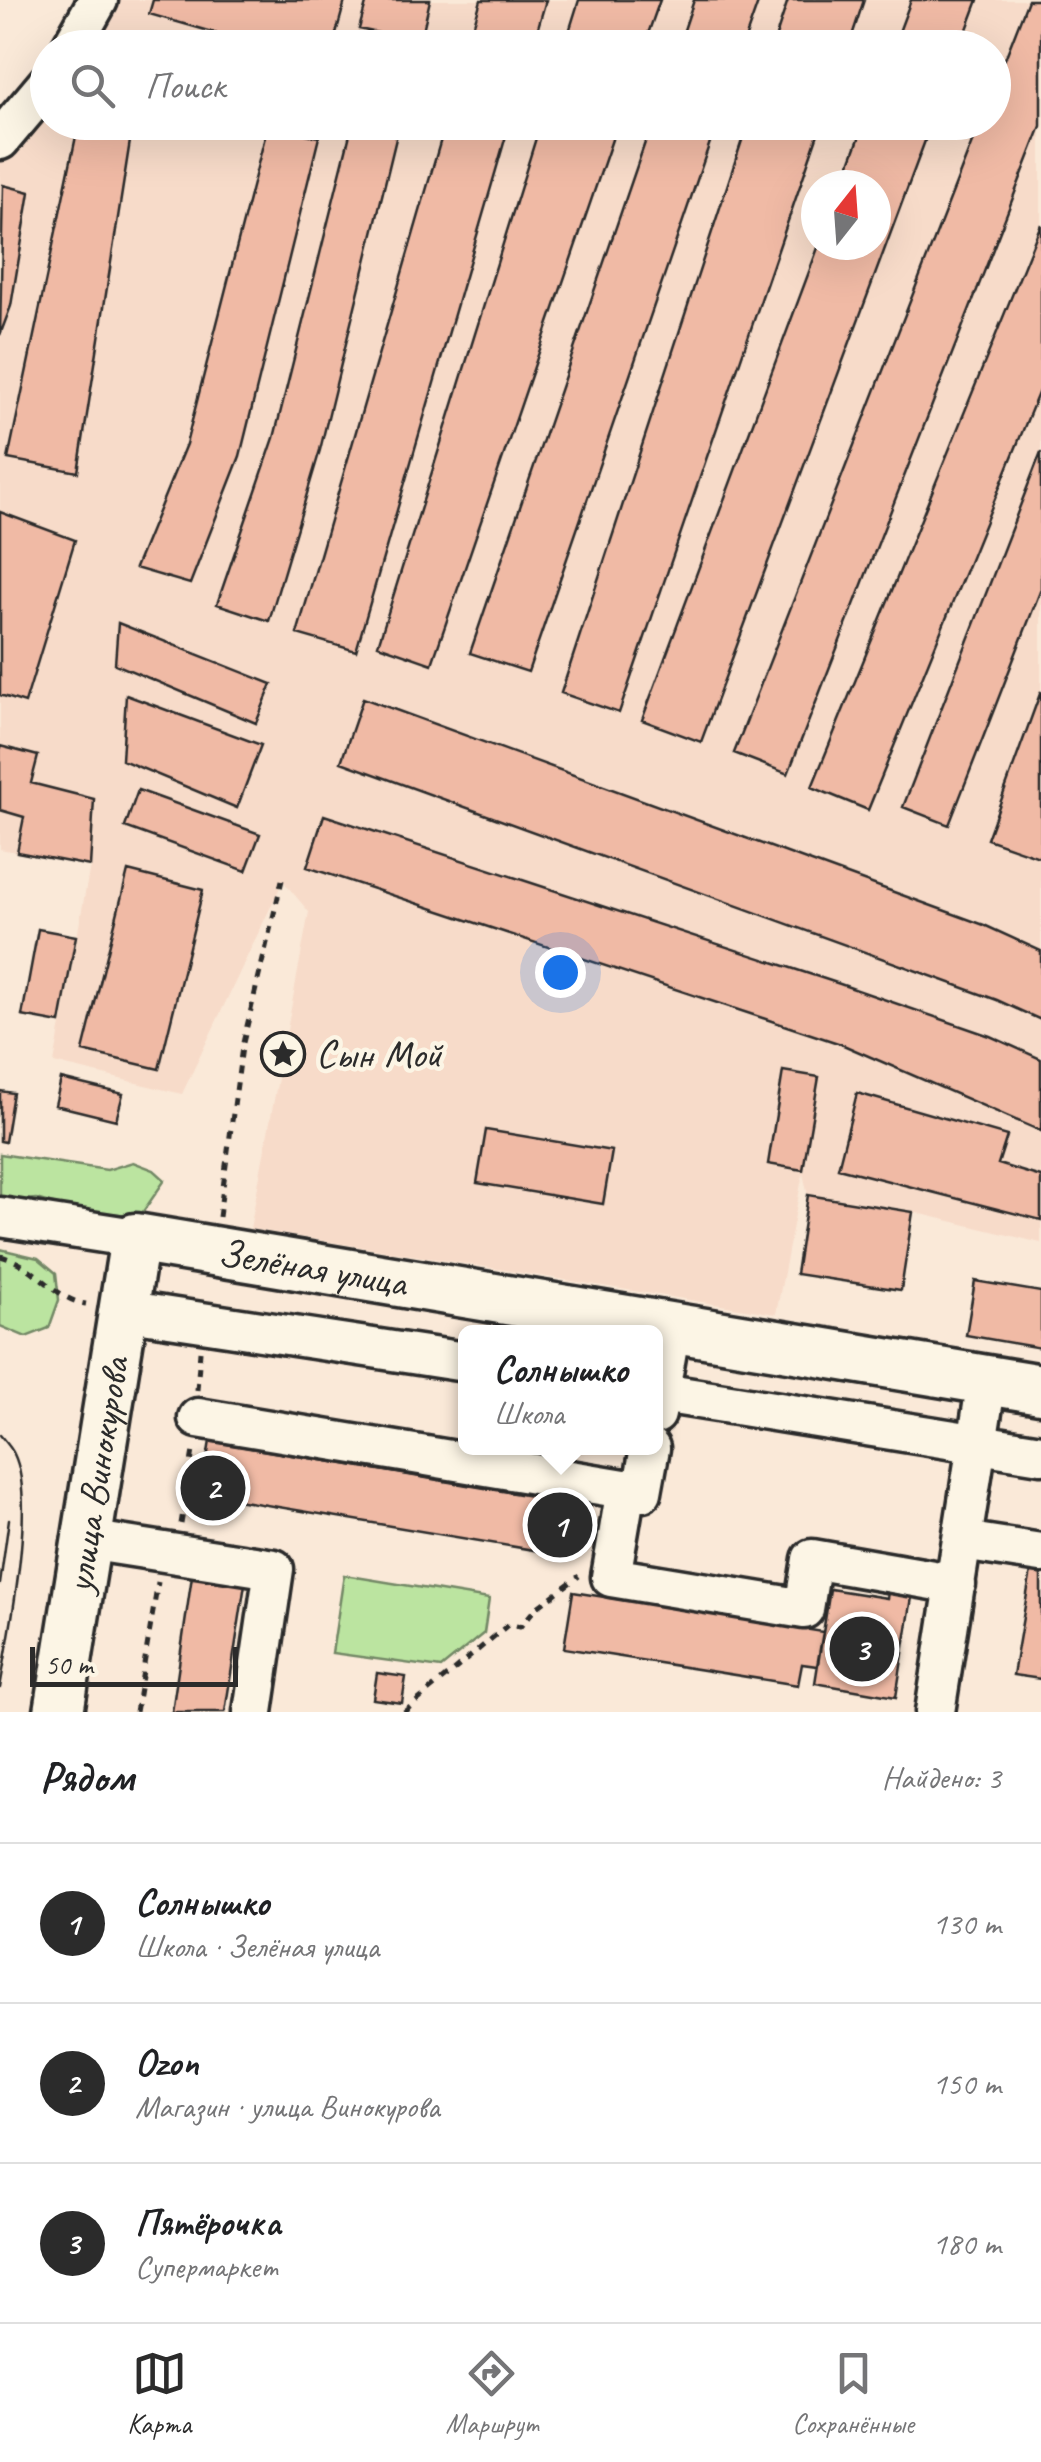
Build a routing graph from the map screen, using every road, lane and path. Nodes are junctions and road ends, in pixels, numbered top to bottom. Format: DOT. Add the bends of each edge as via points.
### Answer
graph roads {
  1 [pos="98,0"];
  2 [pos="81,30"];
  3 [pos="30,104"];
  4 [pos="0,140"];
  5 [pos="282,880"];
  6 [pos="0,1217"];
  7 [pos="135,1238"];
  8 [pos="214,1252"];
  9 [pos="0,1256"];
  10 [pos="124,1310"];
  11 [pos="658,1325"];
  12 [pos="663,1326"];
  13 [pos="670,1327"];
  14 [pos="458,1361"];
  15 [pos="663,1364"];
  16 [pos="987,1380"];
  17 [pos="1041,1388"];
  18 [pos="663,1401"];
  19 [pos="198,1418"];
  20 [pos="978,1444"];
  21 [pos="1041,1454"];
  22 [pos="649,1455"];
  23 [pos="626,1489"];
  24 [pos="172,1537"];
  25 [pos="87,1540"];
  26 [pos="963,1541"];
  27 [pos="1041,1552"];
  28 [pos="611,1577"];
  29 [pos="956,1584"];
  30 [pos="264,1710"];
  31 [pos="59,1712"];
  32 [pos="136,1712"];
  33 [pos="404,1712"];
  34 [pos="935,1712"];
  1 -- 2 [label="street"];
  3 -- 4 [label="street"];
  5 -- 8 [label="path" via="242,1047"];
  6 -- 7 [label="street, Зелёная улица"];
  7 -- 8 [label="main road, Зелёная улица"];
  7 -- 10 [label="main road, улица Винокурова"];
  8 -- 11 [label="main road, Зелёная улица"];
  9 -- 10 [label="path" via="21,1261 72,1302"];
  10 -- 14 [label="street"];
  10 -- 25 [label="main road, улица Винокурова"];
  12 -- 13 [label="main road, Зелёная улица"];
  13 -- 15 [label="street"];
  13 -- 16 [label="main road, Зелёная улица"];
  16 -- 17 [label="main road, Зелёная улица"];
  16 -- 20 [label="street"];
  18 -- 20 [label="street"];
  19 -- 23 [label="street"];
  19 -- 24 [label="path"];
  20 -- 21 [label="street"];
  20 -- 26 [label="street"];
  22 -- 23 [label="street" via="642,1492"];
  23 -- 28 [label="street"];
  24 -- 25 [label="street"];
  24 -- 30 [label="street" via="274,1570"];
  24 -- 32 [label="path"];
  25 -- 31 [label="main road, улица Винокурова"];
  26 -- 27 [label="street"];
  26 -- 29 [label="street"];
  28 -- 29 [label="street" via="804,1609 812,1560"];
  28 -- 33 [label="path" via="583,1573 520,1627 509,1624"];
  29 -- 34 [label="street"];
}
